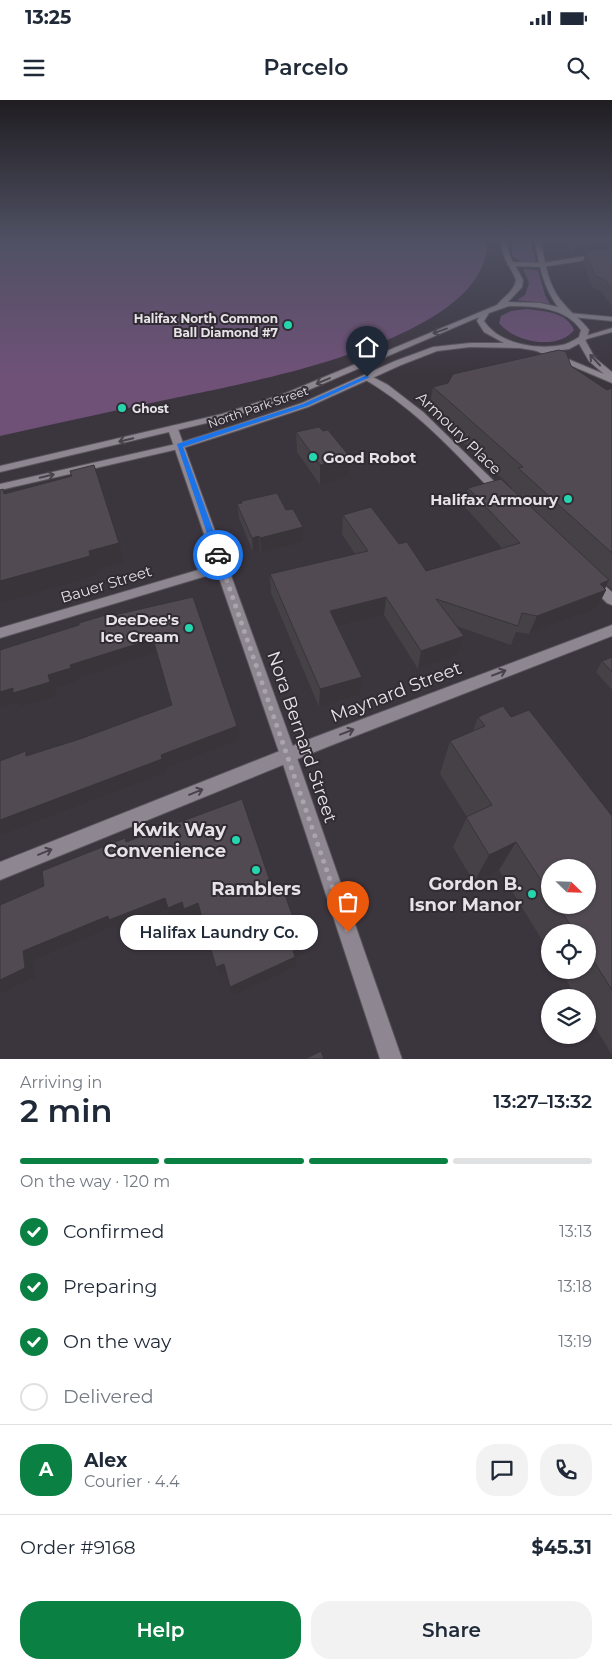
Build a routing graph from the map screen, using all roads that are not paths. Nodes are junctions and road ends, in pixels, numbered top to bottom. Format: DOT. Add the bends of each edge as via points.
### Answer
graph roads {
  1 [pos="520,286"];
  2 [pos="548,286"];
  3 [pos="498,306"];
  4 [pos="485,312"];
  5 [pos="570,315"];
  6 [pos="612,319"];
  7 [pos="612,330"];
  8 [pos="582,339"];
  9 [pos="520,346"];
  10 [pos="536,349"];
  11 [pos="612,376"];
  12 [pos="367,377"];
  13 [pos="612,380"];
  14 [pos="173,429"];
  15 [pos="179,446"];
  16 [pos="0,469"];
  17 [pos="0,487"];
  18 [pos="506,498"];
  19 [pos="222,567"];
  20 [pos="584,573"];
  21 [pos="612,600"];
  22 [pos="612,630"];
  23 [pos="0,633"];
  24 [pos="288,755"];
  25 [pos="0,871"];
  26 [pos="391,1059"];
  1 -- 3 [label="main road" via="518,291"];
  2 -- 5 [label="main road" via="551,294"];
  3 -- 4 [label="main road, North Park Street"];
  3 -- 5 [label="main road" via="533,304"];
  4 -- 9 [label="main road" via="480,322 488,333"];
  4 -- 14 [label="main road, North Park Street, one-way" via="289,395"];
  5 -- 6 [label="main road"];
  5 -- 8 [label="main road" via="585,330"];
  7 -- 8 [label="main road"];
  8 -- 10 [label="main road" via="562,347"];
  11 -- 8 [label="main road, one-way" via="592,359"];
  9 -- 10 [label="main road"];
  9 -- 12 [label="main road, North Park Street" via="470,345 436,349"];
  10 -- 13 [label="main road"];
  12 -- 15 [label="main road, North Park Street" via="305,405"];
  12 -- 18 [label="main road, Armoury Place" via="408,403"];
  14 -- 15 [label="main road, Nora Bernard Street"];
  14 -- 16 [label="main road, North Park Street, one-way"];
  17 -- 15 [label="main road, North Park Street, one-way"];
  15 -- 19 [label="main road, Nora Bernard Street"];
  19 -- 23 [label="main road, Bauer Street"];
  19 -- 24 [label="main road, Nora Bernard Street"];
  20 -- 21 [label="main road"];
  24 -- 22 [label="main road, Maynard Street, one-way"];
  25 -- 24 [label="main road, Maynard Street, one-way"];
  24 -- 26 [label="main road, Nora Bernard Street"];
}
